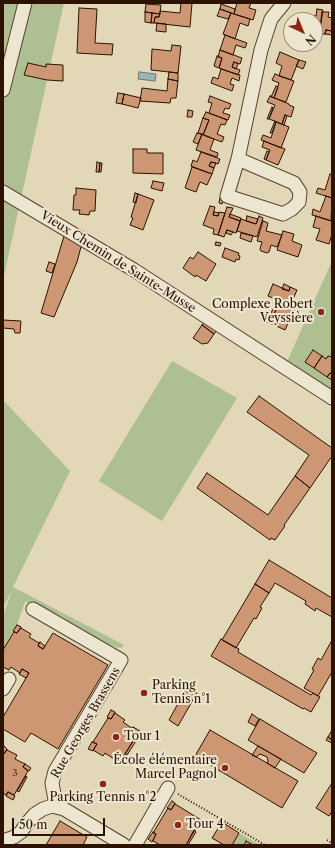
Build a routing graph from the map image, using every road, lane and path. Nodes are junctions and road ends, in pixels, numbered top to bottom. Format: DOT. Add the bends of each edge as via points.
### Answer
graph roads {
  1 [pos="25,3"];
  2 [pos="284,3"];
  3 [pos="3,90"];
  4 [pos="238,159"];
  5 [pos="3,192"];
  6 [pos="332,398"];
  7 [pos="32,609"];
  8 [pos="168,788"];
  9 [pos="64,809"];
  10 [pos="327,840"];
  11 [pos="3,841"];
  12 [pos="332,843"];
  13 [pos="124,845"];
  14 [pos="135,845"];
  15 [pos="265,845"];
  1 -- 3 [label="street"];
  2 -- 4 [label="street" via="271,19 261,50"];
  4 -- 4 [label="street" via="227,196 284,214 299,202 300,192 294,183"];
  5 -- 6 [label="street, Vieux Chemin de Sainte-Musse" via="134,270"];
  7 -- 9 [label="street, Rue Georges Brassens" via="121,660 56,771 52,783 53,791 55,800"];
  8 -- 14 [label="street"];
  8 -- 15 [label="path"];
  9 -- 11 [label="street" via="52,806 43,809 14,837"];
  9 -- 13 [label="street, Rue Georges Brassens"];
  10 -- 12 [label="path"];
}
